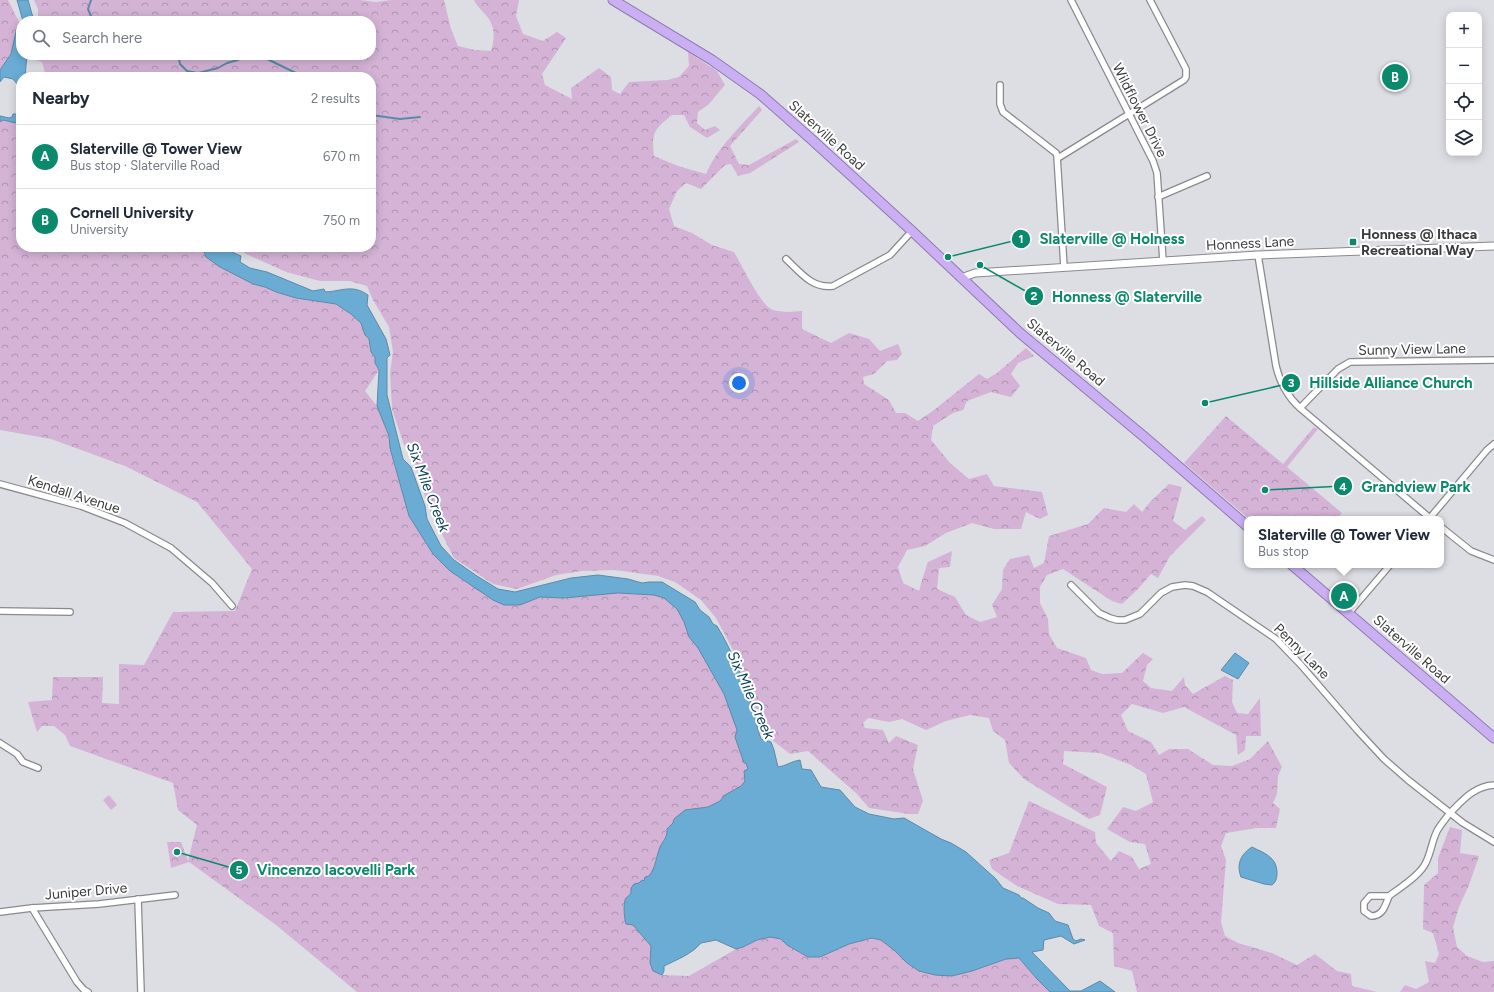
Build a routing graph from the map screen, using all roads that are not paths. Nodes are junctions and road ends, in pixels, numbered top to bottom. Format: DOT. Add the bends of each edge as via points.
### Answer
graph roads {
  1 [pos="613,0"];
  2 [pos="1071,0"];
  3 [pos="1150,0"];
  4 [pos="1000,86"];
  5 [pos="1129,114"];
  6 [pos="1058,158"];
  7 [pos="1207,176"];
  8 [pos="1158,197"];
  9 [pos="912,231"];
  10 [pos="1494,246"];
  11 [pos="1258,255"];
  12 [pos="786,259"];
  13 [pos="1163,261"];
  14 [pos="1064,267"];
  15 [pos="961,278"];
  16 [pos="1494,360"];
  17 [pos="1300,408"];
  18 [pos="1494,444"];
  19 [pos="0,484"];
  20 [pos="1426,516"];
  21 [pos="1432,516"];
  22 [pos="1244,523"];
  23 [pos="1444,530"];
  24 [pos="1494,560"];
  25 [pos="1296,568"];
  26 [pos="1387,568"];
  27 [pos="1071,584"];
  28 [pos="232,606"];
  29 [pos="0,611"];
  30 [pos="70,612"];
  31 [pos="1348,613"];
  32 [pos="1494,738"];
  33 [pos="0,743"];
  34 [pos="38,768"];
  35 [pos="1494,785"];
  36 [pos="1451,813"];
  37 [pos="1494,842"];
  38 [pos="174,895"];
  39 [pos="1390,896"];
  40 [pos="138,899"];
  41 [pos="32,908"];
  42 [pos="0,912"];
  43 [pos="88,992"];
  44 [pos="141,992"];
  1 -- 9 [label="highway, Slaterville Road" via="727,69 780,111"];
  2 -- 5 [label="street, Wildflower Drive"];
  3 -- 5 [label="street" via="1186,69 1186,77"];
  4 -- 6 [label="street" via="1000,104 1003,112 1056,153"];
  5 -- 6 [label="street"];
  5 -- 8 [label="street, Wildflower Drive" via="1153,161 1157,173"];
  6 -- 14 [label="street"];
  7 -- 8 [label="street"];
  8 -- 13 [label="street, Wildflower Drive"];
  9 -- 12 [label="street" via="890,255 833,286 815,284"];
  9 -- 15 [label="highway, Slaterville Road"];
  10 -- 11 [label="street, Honness Lane"];
  11 -- 13 [label="street, Honness Lane"];
  11 -- 17 [label="street" via="1277,371 1286,391"];
  13 -- 14 [label="street, Honness Lane"];
  14 -- 15 [label="street, Honness Lane" via="975,272"];
  15 -- 22 [label="highway, Slaterville Road" via="1020,333"];
  16 -- 17 [label="street, Sunny View Lane" via="1350,362 1338,369"];
  17 -- 20 [label="street"];
  18 -- 21 [label="street"];
  19 -- 28 [label="street, Kendall Avenue" via="81,506 125,523 171,548 212,583"];
  23 -- 24 [label="street" via="1461,545"];
  25 -- 31 [label="highway, Slaterville Road"];
  26 -- 31 [label="street"];
  27 -- 36 [label="street, Penny Lane" via="1099,613 1117,620 1125,620 1140,614 1161,593 1172,587 1193,586 1207,592 1276,639 1384,759"];
  29 -- 30 [label="street"];
  31 -- 32 [label="highway, Slaterville Road"];
  33 -- 34 [label="street" via="17,754 23,762"];
  35 -- 36 [label="street" via="1472,792"];
  36 -- 37 [label="street, Penny Lane"];
  36 -- 39 [label="street" via="1436,832 1430,854 1423,867"];
  38 -- 40 [label="street, Juniper Drive"];
  39 -- 39 [label="street" via="1370,896 1364,903 1364,911 1371,916 1380,915"];
  40 -- 41 [label="street, Juniper Drive"];
  40 -- 44 [label="street"];
  41 -- 42 [label="street, Juniper Drive"];
  41 -- 43 [label="street" via="77,982"];
}
